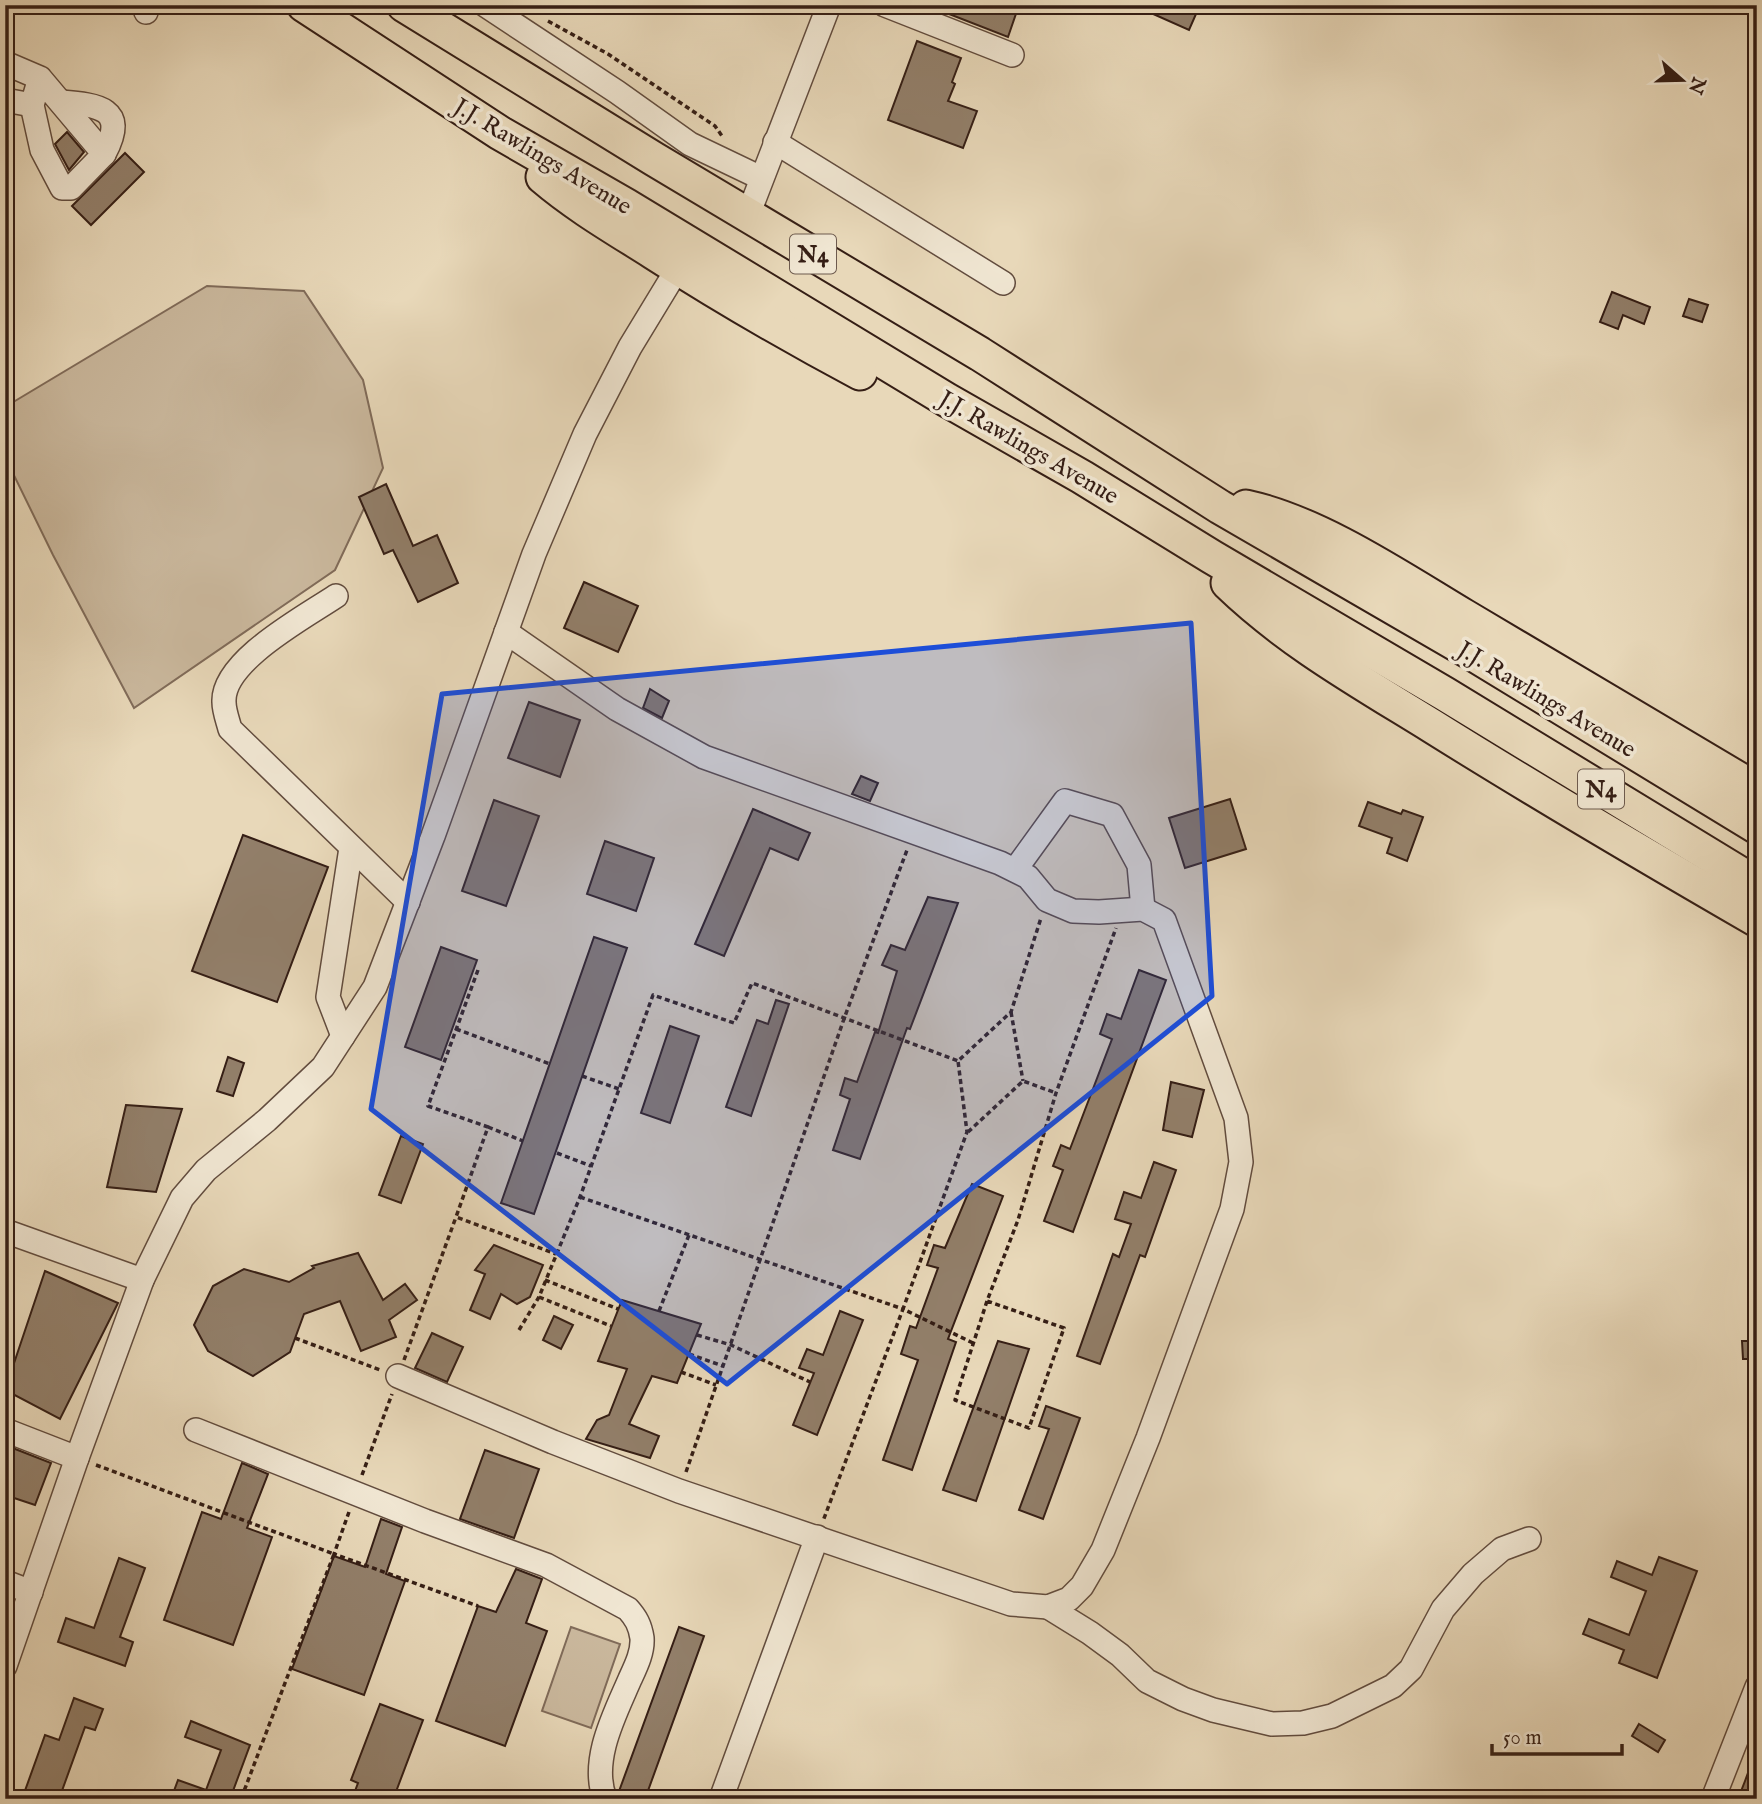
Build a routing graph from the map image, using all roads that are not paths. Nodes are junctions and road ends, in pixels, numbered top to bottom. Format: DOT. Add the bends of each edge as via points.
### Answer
graph roads {
  1 [pos="304,5"];
  2 [pos="404,5"];
  3 [pos="485,5"];
  4 [pos="829,5"];
  5 [pos="885,5"];
  6 [pos="1012,55"];
  7 [pos="5,63"];
  8 [pos="40,78"];
  9 [pos="5,100"];
  10 [pos="32,105"];
  11 [pos="500,133"];
  12 [pos="775,142"];
  13 [pos="751,173"];
  14 [pos="748,215"];
  15 [pos="678,268"];
  16 [pos="1003,283"];
  17 [pos="947,400"];
  18 [pos="1220,507"];
  19 [pos="1212,557"];
  20 [pos="335,596"];
  21 [pos="506,632"];
  22 [pos="1757,790"];
  23 [pos="1757,827"];
  24 [pos="351,848"];
  25 [pos="1015,870"];
  26 [pos="1757,884"];
  27 [pos="408,902"];
  28 [pos="1132,909"];
  29 [pos="1757,920"];
  30 [pos="343,1036"];
  31 [pos="5,1231"];
  32 [pos="142,1280"];
  33 [pos="398,1376"];
  34 [pos="5,1430"];
  35 [pos="196,1430"];
  36 [pos="77,1458"];
  37 [pos="817,1538"];
  38 [pos="1529,1539"];
  39 [pos="5,1583"];
  40 [pos="32,1592"];
  41 [pos="1048,1607"];
  42 [pos="5,1666"];
  43 [pos="1757,1687"];
  44 [pos="605,1799"];
  45 [pos="721,1799"];
  46 [pos="1713,1799"];
  1 -- 11 [label="highway, J.J. Rawlings Avenue / N4"];
  2 -- 14 [label="highway, J.J. Rawlings Avenue / N4"];
  3 -- 13 [label="street" via="690,145"];
  4 -- 12 [label="street"];
  5 -- 6 [label="street"];
  7 -- 8 [label="street"];
  8 -- 10 [label="street"];
  8 -- 10 [label="street" via="61,102 94,105 113,122 104,154 71,188 62,188 43,150"];
  9 -- 10 [label="street"];
  11 -- 15 [label="highway" via="532,167 583,208"];
  11 -- 17 [label="highway, J.J. Rawlings Avenue / N4"];
  12 -- 13 [label="street"];
  12 -- 16 [label="street"];
  13 -- 14 [label="street"];
  14 -- 18 [label="highway, J.J. Rawlings Avenue / N4" via="980,354"];
  15 -- 17 [label="highway" via="775,328 872,379"];
  15 -- 21 [label="street" via="584,434"];
  17 -- 19 [label="highway, J.J. Rawlings Avenue / N4"];
  18 -- 22 [label="highway" via="1270,512 1381,566"];
  18 -- 23 [label="highway, J.J. Rawlings Avenue / N4"];
  19 -- 26 [label="highway, J.J. Rawlings Avenue / N4"];
  19 -- 29 [label="highway" via="1222,577 1244,598 1320,657"];
  20 -- 24 [label="street" via="250,654 231,677 223,701 230,729"];
  21 -- 25 [label="street" via="617,709 704,757"];
  21 -- 27 [label="street"];
  24 -- 27 [label="street"];
  24 -- 30 [label="street" via="328,997"];
  25 -- 28 [label="street" via="1028,877 1047,900 1073,911"];
  25 -- 28 [label="street" via="1065,801 1112,815 1139,864"];
  27 -- 30 [label="street" via="375,988"];
  28 -- 41 [label="street" via="1164,920 1236,1118 1241,1161 1232,1209 1103,1550 1082,1586 1069,1599"];
  30 -- 32 [label="street" via="323,1067 206,1170 183,1198"];
  31 -- 32 [label="street"];
  32 -- 36 [label="street"];
  33 -- 37 [label="street" via="679,1491"];
  34 -- 36 [label="street"];
  35 -- 44 [label="street" via="546,1565 628,1609 638,1620 640,1656 609,1728 600,1768"];
  36 -- 40 [label="street"];
  37 -- 41 [label="street" via="1011,1604"];
  37 -- 45 [label="street"];
  38 -- 41 [label="street" via="1502,1549 1473,1574 1443,1609 1411,1669 1393,1686 1332,1716 1303,1723 1272,1724 1183,1699 1147,1681 1120,1655"];
  39 -- 40 [label="street"];
  40 -- 42 [label="street"];
  43 -- 46 [label="street"];
}
